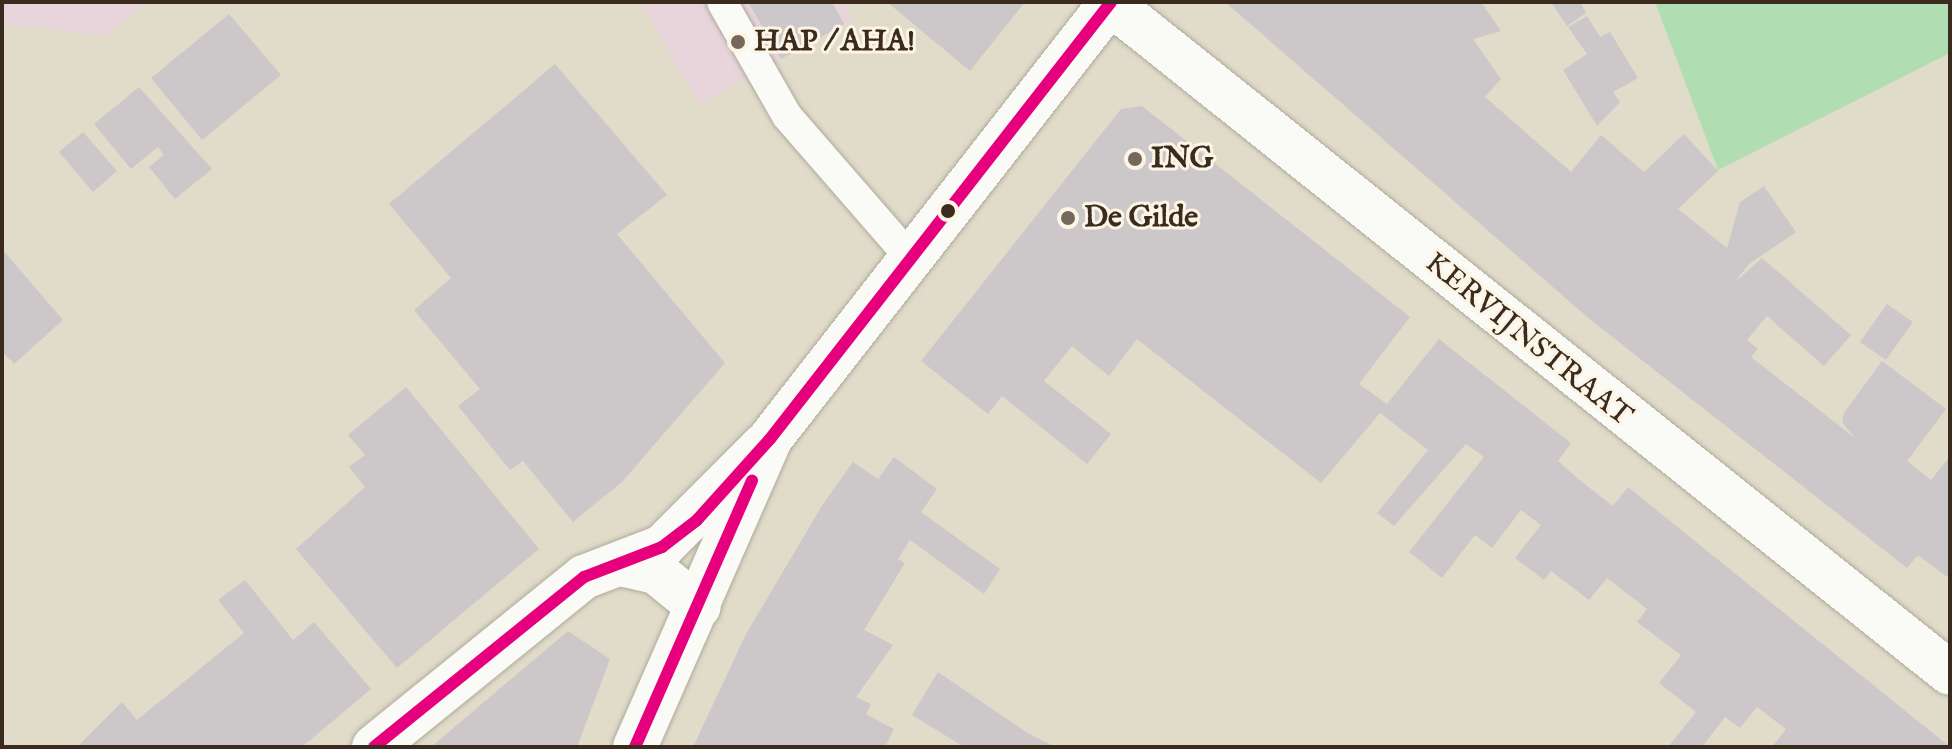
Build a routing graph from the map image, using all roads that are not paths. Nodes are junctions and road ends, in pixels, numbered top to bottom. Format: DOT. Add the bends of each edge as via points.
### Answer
graph roads {
  1 [pos="722,2"];
  2 [pos="1111,2"];
  3 [pos="912,260"];
  4 [pos="770,439"];
  5 [pos="621,564"];
  6 [pos="699,607"];
  7 [pos="1950,673"];
  8 [pos="374,747"];
  9 [pos="635,747"];
  1 -- 3 [label="lane" via="787,116"];
  2 -- 3 [label="street"];
  2 -- 7 [label="street, KERVIJNSTRAAT"];
  3 -- 4 [label="street"];
  4 -- 5 [label="street" via="697,520 662,547"];
  4 -- 6 [label="street"];
  5 -- 6 [label="street" via="656,572"];
  5 -- 8 [label="street" via="584,577"];
  6 -- 9 [label="street"];
}
